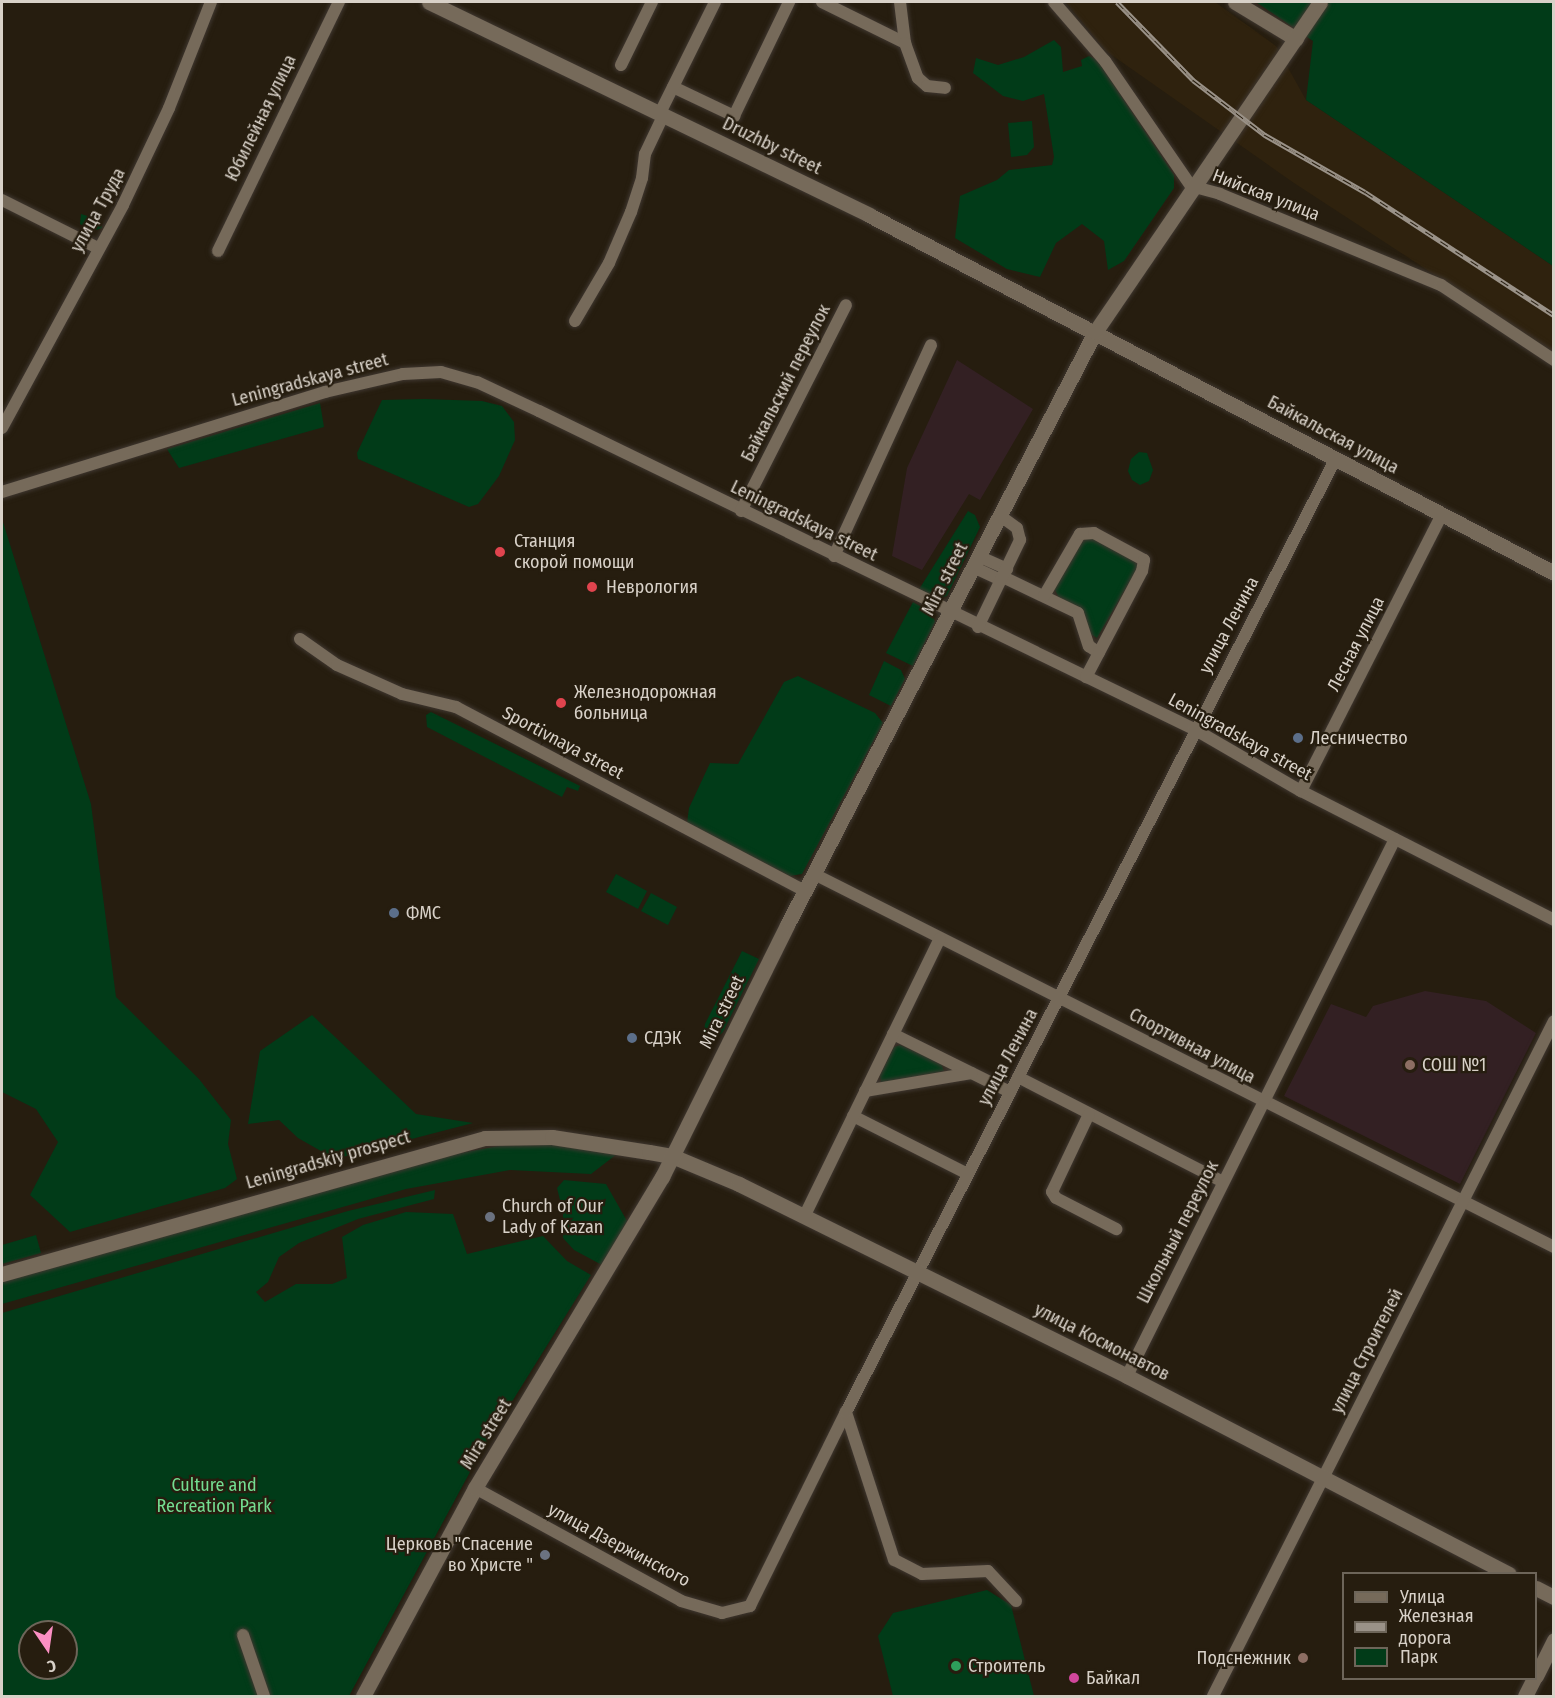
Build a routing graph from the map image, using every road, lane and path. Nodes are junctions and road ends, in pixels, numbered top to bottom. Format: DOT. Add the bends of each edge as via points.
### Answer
graph roads {
  1 [pos="211,2"];
  2 [pos="339,2"];
  3 [pos="429,2"];
  4 [pos="652,2"];
  5 [pos="715,2"];
  6 [pos="789,2"];
  7 [pos="822,2"];
  8 [pos="900,2"];
  9 [pos="1054,2"];
  10 [pos="1235,2"];
  11 [pos="1320,2"];
  12 [pos="1296,39"];
  13 [pos="905,43"];
  14 [pos="621,65"];
  15 [pos="673,87"];
  16 [pos="945,88"];
  17 [pos="662,114"];
  18 [pos="1191,186"];
  19 [pos="2,200"];
  20 [pos="98,248"];
  21 [pos="218,251"];
  22 [pos="846,304"];
  23 [pos="576,321"];
  24 [pos="1095,332"];
  25 [pos="931,345"];
  26 [pos="1554,360"];
  27 [pos="2,428"];
  28 [pos="1336,458"];
  29 [pos="2,492"];
  30 [pos="741,511"];
  31 [pos="1442,514"];
  32 [pos="999,515"];
  33 [pos="834,556"];
  34 [pos="976,561"];
  35 [pos="1554,573"];
  36 [pos="1004,575"];
  37 [pos="1044,596"];
  38 [pos="949,613"];
  39 [pos="978,627"];
  40 [pos="300,639"];
  41 [pos="1099,653"];
  42 [pos="1086,677"];
  43 [pos="1194,729"];
  44 [pos="1301,791"];
  45 [pos="1395,839"];
  46 [pos="814,874"];
  47 [pos="805,891"];
  48 [pos="1554,920"];
  49 [pos="940,938"];
  50 [pos="1060,998"];
  51 [pos="1554,1021"];
  52 [pos="893,1034"];
  53 [pos="971,1073"];
  54 [pos="1018,1077"];
  55 [pos="865,1091"];
  56 [pos="1010,1092"];
  57 [pos="1262,1104"];
  58 [pos="1089,1114"];
  59 [pos="853,1116"];
  60 [pos="672,1156"];
  61 [pos="966,1173"];
  62 [pos="1223,1182"];
  63 [pos="1463,1202"];
  64 [pos="804,1217"];
  65 [pos="1116,1229"];
  66 [pos="1554,1247"];
  67 [pos="917,1272"];
  68 [pos="2,1274"];
  69 [pos="1127,1376"];
  70 [pos="846,1412"];
  71 [pos="1323,1476"];
  72 [pos="475,1488"];
  73 [pos="1505,1572"];
  74 [pos="1537,1588"];
  75 [pos="1554,1597"];
  76 [pos="1016,1601"];
  77 [pos="243,1635"];
  78 [pos="1554,1640"];
  79 [pos="1537,1673"];
  80 [pos="1533,1680"];
  81 [pos="264,1696"];
  82 [pos="363,1696"];
  83 [pos="1213,1696"];
  84 [pos="1525,1696"];
  1 -- 20 [label="street, улица Труда" via="165,118"];
  2 -- 21 [label="street, Юбилейная улица"];
  3 -- 17 [label="street, Druzhby street"];
  4 -- 14 [label="street"];
  5 -- 15 [label="street"];
  6 -- 15 [label="street" via="734,116"];
  7 -- 13 [label="street"];
  8 -- 13 [label="street"];
  9 -- 18 [label="street, Нийская улица" via="1105,61"];
  10 -- 12 [label="street"];
  11 -- 12 [label="street, Mira street"];
  12 -- 18 [label="street, Mira street"];
  13 -- 16 [label="street" via="921,83"];
  15 -- 17 [label="street"];
  17 -- 23 [label="street" via="645,154 631,212 609,263"];
  17 -- 24 [label="street, Druzhby street"];
  18 -- 24 [label="street, Mira street"];
  18 -- 26 [label="street, Нийская улица" via="1220,194 1441,285"];
  19 -- 20 [label="street"];
  20 -- 27 [label="street, улица Труда"];
  22 -- 30 [label="street, Байкальский переулок"];
  24 -- 28 [label="street, Байкальская улица"];
  24 -- 32 [label="street, Mira street"];
  25 -- 33 [label="street"];
  28 -- 31 [label="street, Байкальская улица"];
  28 -- 43 [label="street, улица Ленина"];
  29 -- 30 [label="street, Leningradskaya street" via="325,392 403,374 441,372 477,382"];
  30 -- 33 [label="street, Leningradskaya street"];
  31 -- 35 [label="street, Байкальская улица"];
  31 -- 44 [label="street, Лесная улица"];
  32 -- 34 [label="street, Mira street"];
  32 -- 36 [label="street" via="1019,532 1018,545"];
  33 -- 38 [label="street, Leningradskaya street"];
  34 -- 36 [label="street"];
  34 -- 38 [label="street, Mira street"];
  36 -- 37 [label="street"];
  36 -- 39 [label="street"];
  37 -- 41 [label="street" via="1078,614 1089,645"];
  37 -- 41 [label="street" via="1080,534 1094,532 1142,558 1145,566"];
  38 -- 39 [label="street, Leningradskaya street"];
  38 -- 46 [label="street, Mira street"];
  39 -- 42 [label="street, Leningradskaya street"];
  40 -- 47 [label="street, Sportivnaya street" via="337,665 402,694 456,707"];
  41 -- 42 [label="street"];
  42 -- 43 [label="street, Leningradskaya street"];
  43 -- 44 [label="street, Leningradskaya street"];
  43 -- 50 [label="street, улица Ленина"];
  44 -- 45 [label="street, Leningradskaya street"];
  45 -- 48 [label="street, Leningradskaya street"];
  45 -- 57 [label="street, Школьный переулок"];
  46 -- 47 [label="street, Mira street"];
  46 -- 49 [label="street, Спортивная улица"];
  47 -- 60 [label="street, Mira street"];
  49 -- 50 [label="street, Спортивная улица"];
  49 -- 52 [label="street"];
  50 -- 54 [label="street, улица Ленина"];
  50 -- 57 [label="street, Спортивная улица"];
  51 -- 63 [label="street, улица Строителей"];
  52 -- 53 [label="street"];
  52 -- 55 [label="street"];
  53 -- 55 [label="street"];
  53 -- 56 [label="street"];
  54 -- 56 [label="street, улица Ленина"];
  54 -- 58 [label="street"];
  55 -- 59 [label="street"];
  56 -- 61 [label="street, улица Ленина"];
  57 -- 62 [label="street, Школьный переулок"];
  57 -- 63 [label="street, Спортивная улица"];
  58 -- 62 [label="street"];
  58 -- 65 [label="street" via="1052,1192 1056,1198"];
  59 -- 61 [label="street"];
  59 -- 64 [label="street"];
  60 -- 64 [label="street, улица Космонавтов"];
  60 -- 68 [label="street, Leningradskiy prospect" via="552,1137 485,1138"];
  60 -- 72 [label="street, Mira street"];
  61 -- 67 [label="street, улица Ленина"];
  62 -- 69 [label="street, Школьный переулок"];
  63 -- 66 [label="street, Спортивная улица"];
  63 -- 71 [label="street, улица Строителей"];
  64 -- 67 [label="street, улица Космонавтов"];
  67 -- 69 [label="street, улица Космонавтов"];
  67 -- 70 [label="street, улица Ленина"];
  69 -- 71 [label="street, улица Космонавтов"];
  70 -- 72 [label="street, улица Дзержинского" via="750,1605 722,1613 681,1601"];
  70 -- 76 [label="street" via="894,1560 922,1574 987,1571"];
  71 -- 73 [label="street, улица Космонавтов"];
  71 -- 83 [label="street, улица Строителей"];
  72 -- 82 [label="street, Mira street"];
  74 -- 75 [label="street"];
  77 -- 81 [label="street"];
  78 -- 79 [label="street"];
  80 -- 84 [label="street"];
}
